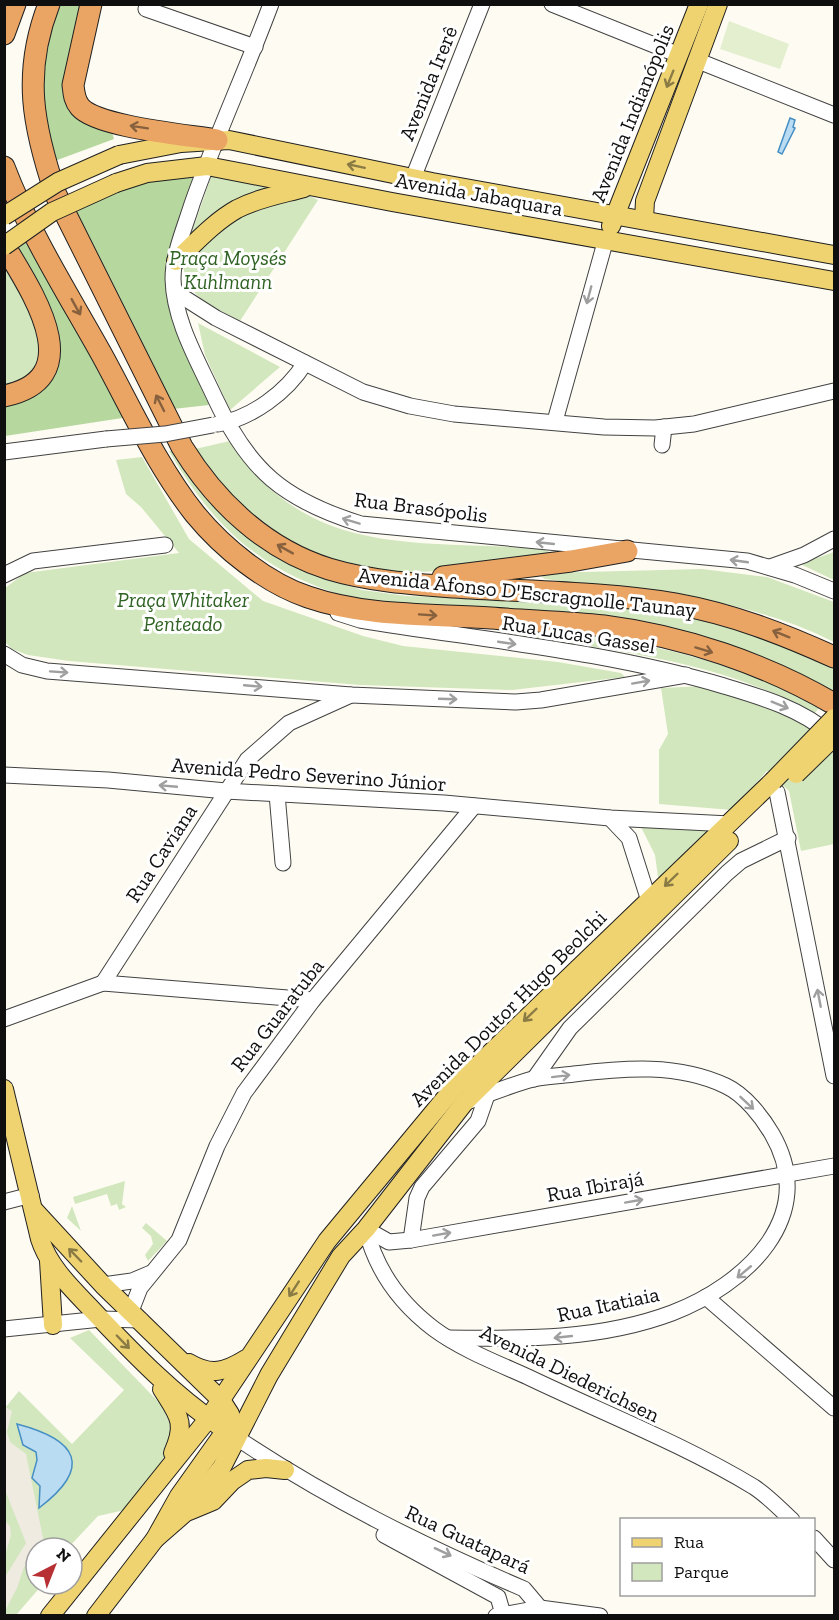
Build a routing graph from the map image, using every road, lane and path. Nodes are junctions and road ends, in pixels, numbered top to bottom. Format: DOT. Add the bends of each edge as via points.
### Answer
graph roads {
  1 [pos="15,4"];
  2 [pos="49,4"];
  3 [pos="91,4"];
  4 [pos="271,4"];
  5 [pos="482,4"];
  6 [pos="552,4"];
  7 [pos="699,4"];
  8 [pos="718,4"];
  9 [pos="146,9"];
  10 [pos="581,10"];
  11 [pos="4,34"];
  12 [pos="255,47"];
  13 [pos="688,58"];
  14 [pos="834,115"];
  15 [pos="217,140"];
  16 [pos="207,166"];
  17 [pos="4,167"];
  18 [pos="413,178"];
  19 [pos="309,186"];
  20 [pos="392,202"];
  21 [pos="4,216"];
  22 [pos="615,216"];
  23 [pos="644,219"];
  24 [pos="606,239"];
  25 [pos="4,245"];
  26 [pos="834,255"];
  27 [pos="176,261"];
  28 [pos="834,270"];
  29 [pos="806,276"];
  30 [pos="834,281"];
  31 [pos="175,292"];
  32 [pos="305,363"];
  33 [pos="834,391"];
  34 [pos="4,396"];
  35 [pos="555,421"];
  36 [pos="220,424"];
  37 [pos="664,427"];
  38 [pos="662,446"];
  39 [pos="4,452"];
  40 [pos="834,539"];
  41 [pos="165,545"];
  42 [pos="627,551"];
  43 [pos="770,567"];
  44 [pos="4,574"];
  45 [pos="400,582"];
  46 [pos="834,591"];
  47 [pos="309,597"];
  48 [pos="4,654"];
  49 [pos="834,657"];
  50 [pos="686,675"];
  51 [pos="351,695"];
  52 [pos="834,704"];
  53 [pos="834,718"];
  54 [pos="834,738"];
  55 [pos="4,775"];
  56 [pos="778,786"];
  57 [pos="226,791"];
  58 [pos="277,794"];
  59 [pos="474,806"];
  60 [pos="610,818"];
  61 [pos="730,824"];
  62 [pos="788,838"];
  63 [pos="283,863"];
  64 [pos="649,901"];
  65 [pos="610,959"];
  66 [pos="103,983"];
  67 [pos="313,1000"];
  68 [pos="554,1012"];
  69 [pos="4,1019"];
  70 [pos="570,1028"];
  71 [pos="834,1076"];
  72 [pos="534,1079"];
  73 [pos="5,1095"];
  74 [pos="487,1095"];
  75 [pos="464,1103"];
  76 [pos="395,1158"];
  77 [pos="834,1166"];
  78 [pos="787,1174"];
  79 [pos="4,1202"];
  80 [pos="32,1202"];
  81 [pos="366,1229"];
  82 [pos="411,1240"];
  83 [pos="48,1259"];
  84 [pos="151,1273"];
  85 [pos="103,1285"];
  86 [pos="706,1297"];
  87 [pos="136,1316"];
  88 [pos="101,1319"];
  89 [pos="53,1325"];
  90 [pos="4,1329"];
  91 [pos="448,1338"];
  92 [pos="178,1356"];
  93 [pos="250,1356"];
  94 [pos="150,1370"];
  95 [pos="221,1400"];
  96 [pos="834,1408"];
  97 [pos="208,1419"];
  98 [pos="232,1434"];
  99 [pos="168,1466"];
  100 [pos="285,1470"];
  101 [pos="187,1511"];
  102 [pos="790,1518"];
  103 [pos="370,1519"];
  104 [pos="155,1539"];
  105 [pos="815,1540"];
  106 [pos="834,1560"];
  107 [pos="540,1608"];
  108 [pos="500,1615"];
  109 [pos="50,1616"];
  110 [pos="96,1616"];
  111 [pos="600,1616"];
  1 -- 11 [label="highway"];
  45 -- 2 [label="highway, Avenida Afonso D'Escragnolle Taunay, one-way" via="327,568 285,550 248,526 220,500 182,447 57,195 41,151 34,118 34,55"];
  15 -- 3 [label="highway, one-way" via="111,122 80,108 73,85"];
  4 -- 12 [label="street, Rua Brasópolis"];
  5 -- 18 [label="street, Avenida Irerê"];
  6 -- 10 [label="street"];
  7 -- 13 [label="main road, Avenida Indianópolis"];
  8 -- 13 [label="main road, Avenida Indianópolis"];
  9 -- 12 [label="street"];
  10 -- 13 [label="street"];
  12 -- 15 [label="street, Rua Brasópolis"];
  13 -- 14 [label="street"];
  13 -- 22 [label="main road, Avenida Indianópolis, one-way"];
  13 -- 23 [label="main road, Avenida Indianópolis" via="645,201"];
  15 -- 16 [label="street, Rua Brasópolis"];
  18 -- 15 [label="main road, Avenida Jabaquara, one-way"];
  15 -- 21 [label="main road, Avenida Jabaquara, bridge" via="181,142 119,155 57,182"];
  16 -- 19 [label="main road, Avenida Jabaquara"];
  16 -- 25 [label="main road, Avenida Jabaquara, bridge" via="147,173 117,183 52,212"];
  16 -- 27 [label="street, Rua Brasópolis"];
  17 -- 47 [label="highway, Avenida Afonso D'Escragnolle Taunay, one-way" via="155,451 195,513 254,567"];
  18 -- 20 [label="main road" via="407,190"];
  18 -- 22 [label="main road, Avenida Jabaquara"];
  19 -- 20 [label="main road, Avenida Jabaquara"];
  19 -- 27 [label="main road" via="236,210"];
  20 -- 24 [label="main road, Avenida Jabaquara"];
  22 -- 23 [label="main road, Avenida Jabaquara"];
  22 -- 24 [label="main road, Avenida Indianópolis"];
  23 -- 26 [label="main road, Avenida Jabaquara"];
  24 -- 29 [label="main road, Avenida Jabaquara"];
  24 -- 35 [label="street, one-way"];
  25 -- 34 [label="highway" via="45,319 50,351 48,365 30,387"];
  27 -- 31 [label="street, Rua Brasópolis"];
  28 -- 29 [label="main road"];
  29 -- 30 [label="main road, Avenida Jabaquara"];
  31 -- 32 [label="street" via="216,318"];
  31 -- 36 [label="street, Rua Brasópolis" via="185,333"];
  32 -- 35 [label="street" via="363,392 410,406 454,414"];
  32 -- 36 [label="street" via="273,397"];
  33 -- 37 [label="street" via="734,416"];
  35 -- 37 [label="street" via="604,427"];
  36 -- 39 [label="street, bridge"];
  42 -- 36 [label="street, Rua Brasópolis, one-way" via="361,524 327,513 292,495 261,472"];
  37 -- 38 [label="street"];
  40 -- 43 [label="street"];
  41 -- 44 [label="street" via="33,561"];
  43 -- 42 [label="street, Rua Brasópolis, one-way" via="702,556"];
  42 -- 45 [label="highway"];
  43 -- 46 [label="street, Rua Brasópolis"];
  49 -- 45 [label="highway, Avenida Afonso D'Escragnolle Taunay, one-way" via="736,618 675,604"];
  47 -- 50 [label="street, Rua Lucas Gassel, one-way" via="360,621 595,656"];
  47 -- 52 [label="highway, Avenida Afonso D'Escragnolle Taunay, one-way" via="369,610 626,630 740,661 815,692"];
  48 -- 51 [label="street, one-way" via="22,665 46,671"];
  51 -- 50 [label="street, one-way" via="516,702"];
  50 -- 54 [label="street, Rua Lucas Gassel, one-way" via="801,714"];
  51 -- 57 [label="street, Rua Caviana" via="290,723 269,738 247,760"];
  53 -- 56 [label="main road, Avenida Doutor Hugo Beolchi, bridge"];
  54 -- 56 [label="main road, Avenida Doutor Hugo Beolchi, bridge"];
  57 -- 55 [label="street, Avenida Pedro Severino Júnior, one-way"];
  56 -- 61 [label="main road, Avenida Doutor Hugo Beolchi"];
  56 -- 62 [label="street"];
  56 -- 65 [label="main road, Avenida Doutor Hugo Beolchi"];
  57 -- 58 [label="street, Avenida Pedro Severino Júnior"];
  57 -- 66 [label="street, Rua Caviana"];
  58 -- 59 [label="street, Avenida Pedro Severino Júnior"];
  58 -- 63 [label="street"];
  59 -- 60 [label="street, Avenida Pedro Severino Júnior"];
  59 -- 67 [label="street, Rua Guaratuba"];
  60 -- 61 [label="street, Avenida Pedro Severino Júnior"];
  60 -- 64 [label="street" via="629,838"];
  61 -- 64 [label="main road, Avenida Doutor Hugo Beolchi, one-way"];
  62 -- 70 [label="street" via="741,861 727,873"];
  71 -- 62 [label="street, one-way"];
  64 -- 65 [label="main road" via="647,919"];
  64 -- 76 [label="main road, Avenida Doutor Hugo Beolchi, one-way" via="453,1089"];
  65 -- 68 [label="main road, Avenida Doutor Hugo Beolchi"];
  66 -- 67 [label="street"];
  66 -- 69 [label="street"];
  67 -- 84 [label="street, Rua Guaratuba" via="232,1112 179,1240"];
  68 -- 70 [label="street, Avenida Doutor Hugo Beolchi"];
  68 -- 75 [label="main road, Avenida Doutor Hugo Beolchi"];
  70 -- 72 [label="street"];
  72 -- 74 [label="street, Rua Itatiaia"];
  72 -- 78 [label="street, Rua Itatiaia, one-way" via="639,1069 676,1070 713,1081 728,1087 766,1122 779,1146"];
  73 -- 80 [label="main road"];
  74 -- 75 [label="street, Rua Itatiaia"];
  74 -- 82 [label="street" via="478,1121 422,1187"];
  75 -- 81 [label="main road, Avenida Doutor Hugo Beolchi"];
  76 -- 81 [label="main road" via="364,1213"];
  76 -- 93 [label="main road, Avenida Doutor Hugo Beolchi, one-way" via="311,1261"];
  77 -- 78 [label="street, Rua Ibirajá"];
  82 -- 78 [label="street, Rua Ibirajá, one-way"];
  78 -- 86 [label="street, Rua Itatiaia, one-way" via="787,1200 768,1244 750,1268"];
  79 -- 80 [label="street"];
  80 -- 83 [label="main road"];
  85 -- 80 [label="main road, one-way"];
  81 -- 82 [label="street, Rua Ibirajá" via="389,1242"];
  81 -- 91 [label="street, Avenida Diederichsen" via="381,1268 400,1297"];
  81 -- 98 [label="main road, Avenida Doutor Hugo Beolchi" via="341,1256"];
  83 -- 88 [label="main road"];
  83 -- 89 [label="main road"];
  84 -- 85 [label="street" via="132,1281"];
  84 -- 87 [label="street, Rua Guaratuba" via="140,1288"];
  85 -- 87 [label="main road"];
  86 -- 91 [label="street, Rua Itatiaia, one-way" via="672,1313 590,1334 537,1339"];
  86 -- 96 [label="street"];
  87 -- 88 [label="street"];
  87 -- 92 [label="main road"];
  88 -- 89 [label="street"];
  88 -- 94 [label="main road, one-way"];
  89 -- 90 [label="street"];
  91 -- 102 [label="street, Avenida Diederichsen" via="703,1460 755,1488"];
  92 -- 93 [label="main road" via="212,1372 223,1371"];
  92 -- 95 [label="main road"];
  93 -- 95 [label="main road, Avenida Doutor Hugo Beolchi"];
  94 -- 97 [label="main road, Rua Guatapará"];
  94 -- 99 [label="main road" via="182,1426"];
  95 -- 97 [label="main road, Avenida Doutor Hugo Beolchi"];
  95 -- 98 [label="main road" via="230,1414"];
  97 -- 98 [label="main road, Rua Guatapará"];
  97 -- 99 [label="main road, Avenida Doutor Hugo Beolchi"];
  98 -- 100 [label="street, Rua Guatapará"];
  98 -- 101 [label="main road" via="222,1467"];
  98 -- 104 [label="main road" via="179,1496"];
  99 -- 109 [label="main road"];
  100 -- 101 [label="main road" via="248,1470 213,1501"];
  100 -- 103 [label="street, Rua Guatapará"];
  101 -- 104 [label="main road"];
  103 -- 107 [label="street, Rua Guatapará, one-way" via="524,1589"];
  103 -- 108 [label="street, Rua Guatapará" via="380,1533 498,1597"];
  104 -- 110 [label="main road"];
  105 -- 106 [label="street"];
  107 -- 108 [label="street"];
  107 -- 111 [label="street"];
}
